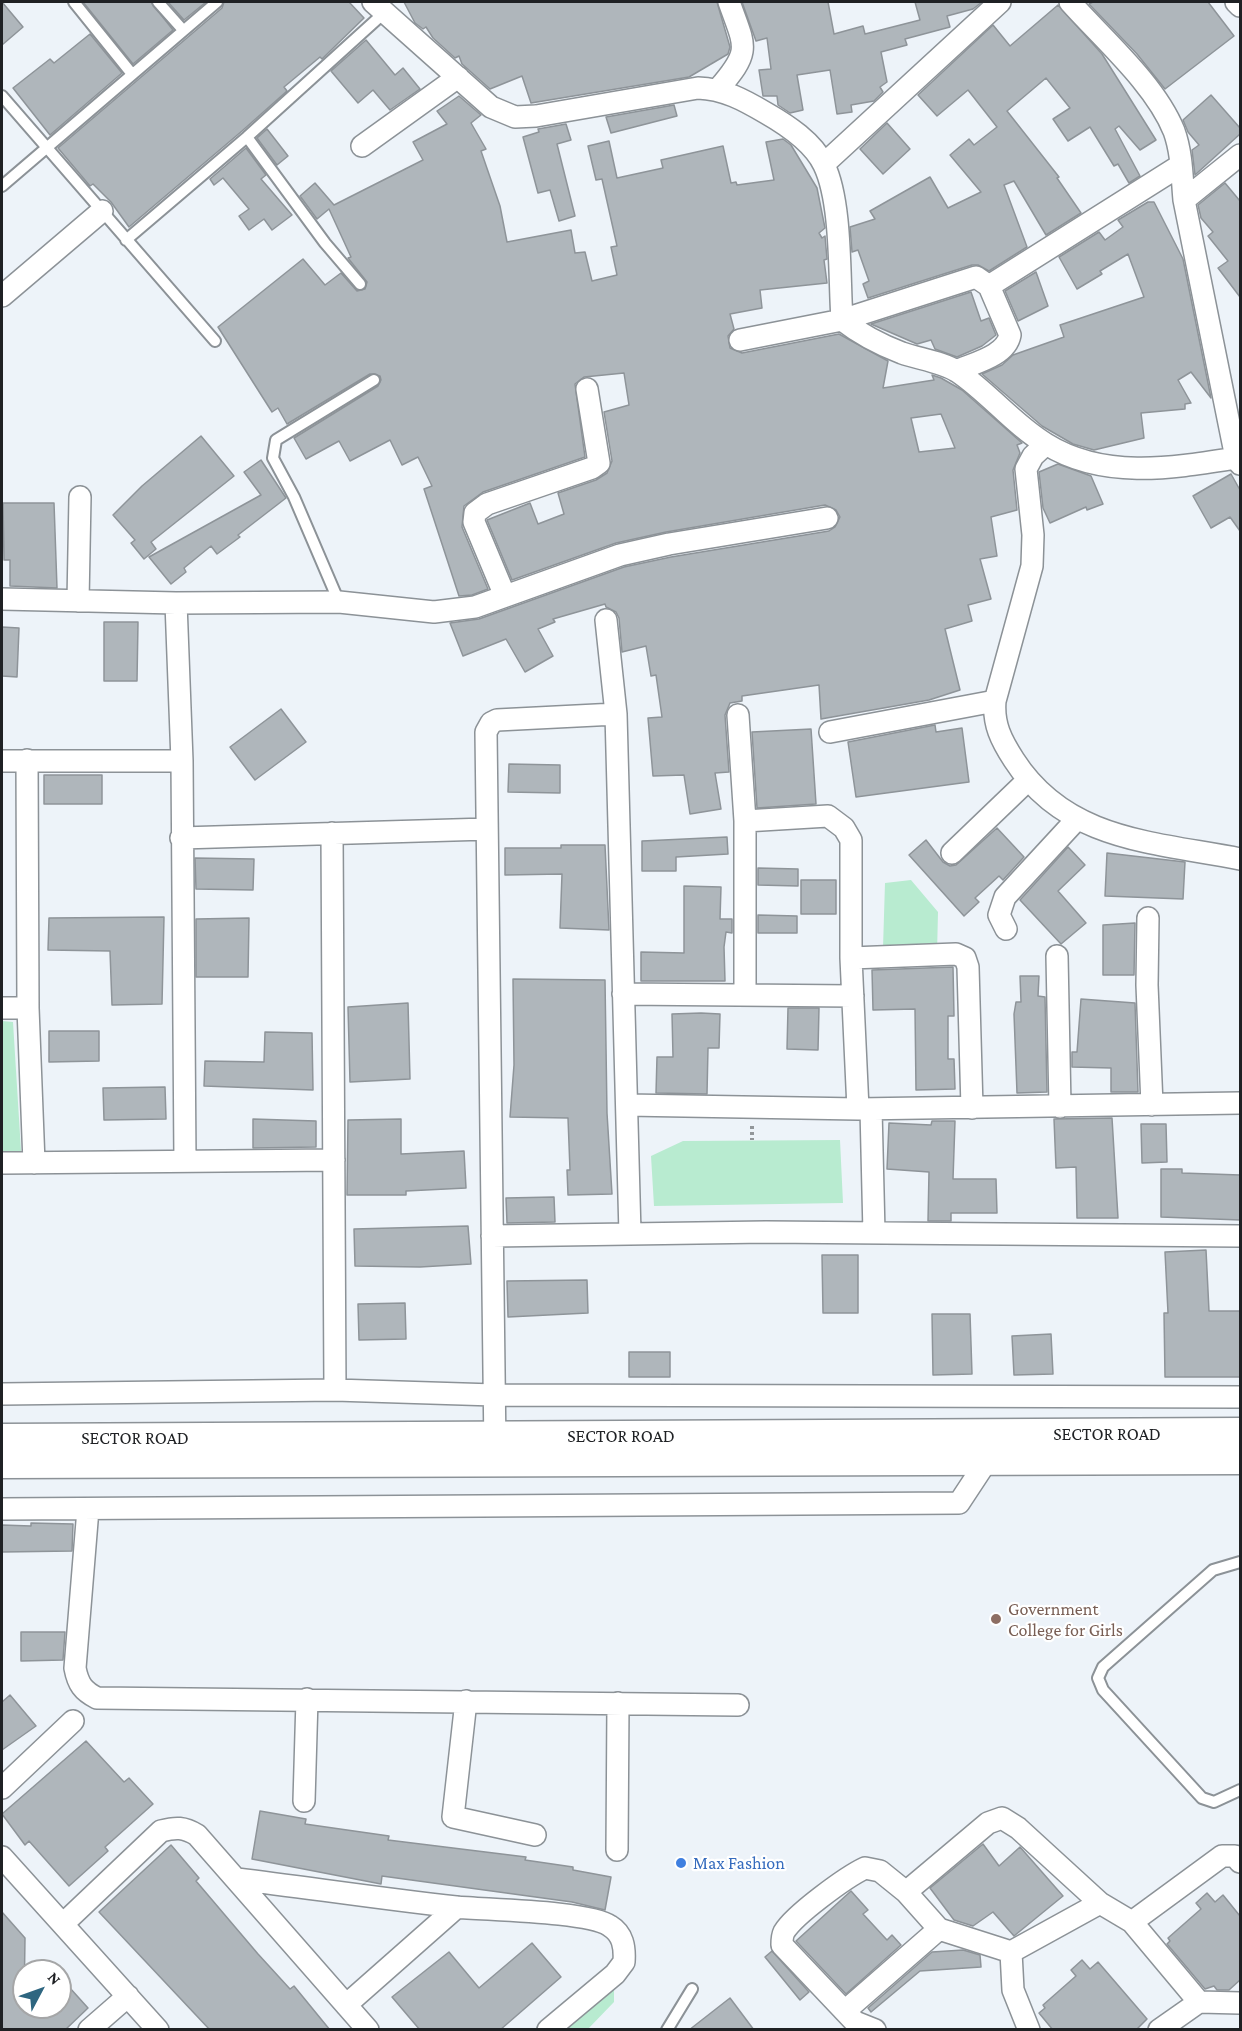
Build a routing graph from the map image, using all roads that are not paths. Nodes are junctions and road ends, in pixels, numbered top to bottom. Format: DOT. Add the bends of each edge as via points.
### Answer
graph roads {
  1 [pos="74,2"];
  2 [pos="158,2"];
  3 [pos="217,2"];
  4 [pos="729,2"];
  5 [pos="1000,2"];
  6 [pos="1070,2"];
  7 [pos="1236,2"];
  8 [pos="1240,6"];
  9 [pos="379,7"];
  10 [pos="183,30"];
  11 [pos="132,74"];
  12 [pos="458,77"];
  13 [pos="719,88"];
  14 [pos="2,96"];
  15 [pos="247,137"];
  16 [pos="362,146"];
  17 [pos="45,147"];
  18 [pos="1240,155"];
  19 [pos="824,164"];
  20 [pos="1181,165"];
  21 [pos="2,186"];
  22 [pos="1184,200"];
  23 [pos="102,212"];
  24 [pos="126,240"];
  25 [pos="360,284"];
  26 [pos="989,286"];
  27 [pos="2,296"];
  28 [pos="842,320"];
  29 [pos="741,340"];
  30 [pos="214,341"];
  31 [pos="956,371"];
  32 [pos="374,380"];
  33 [pos="587,389"];
  34 [pos="1046,444"];
  35 [pos="1238,461"];
  36 [pos="80,497"];
  37 [pos="827,518"];
  38 [pos="505,596"];
  39 [pos="2,599"];
  40 [pos="78,601"];
  41 [pos="339,602"];
  42 [pos="176,603"];
  43 [pos="606,620"];
  44 [pos="994,701"];
  45 [pos="616,714"];
  46 [pos="738,715"];
  47 [pos="830,732"];
  48 [pos="27,760"];
  49 [pos="2,761"];
  50 [pos="182,761"];
  51 [pos="1027,781"];
  52 [pos="1077,819"];
  53 [pos="745,821"];
  54 [pos="487,829"];
  55 [pos="332,833"];
  56 [pos="181,838"];
  57 [pos="952,853"];
  58 [pos="1240,859"];
  59 [pos="1148,918"];
  60 [pos="1006,929"];
  61 [pos="1057,956"];
  62 [pos="851,958"];
  63 [pos="623,994"];
  64 [pos="745,994"];
  65 [pos="853,996"];
  66 [pos="2,1008"];
  67 [pos="28,1008"];
  68 [pos="1240,1103"];
  69 [pos="627,1105"];
  70 [pos="1152,1105"];
  71 [pos="1060,1107"];
  72 [pos="972,1108"];
  73 [pos="864,1109"];
  74 [pos="334,1160"];
  75 [pos="185,1161"];
  76 [pos="2,1163"];
  77 [pos="34,1163"];
  78 [pos="874,1233"];
  79 [pos="630,1234"];
  80 [pos="492,1236"];
  81 [pos="1240,1236"];
  82 [pos="335,1390"];
  83 [pos="2,1394"];
  84 [pos="494,1395"];
  85 [pos="1240,1397"];
  86 [pos="1240,1433"];
  87 [pos="2,1439"];
  88 [pos="495,1449"];
  89 [pos="988,1459"];
  90 [pos="1240,1459"];
  91 [pos="2,1463"];
  92 [pos="2,1509"];
  93 [pos="88,1509"];
  94 [pos="1240,1562"];
  95 [pos="307,1699"];
  96 [pos="466,1701"];
  97 [pos="618,1703"];
  98 [pos="738,1705"];
  99 [pos="73,1721"];
  100 [pos="2,1788"];
  101 [pos="1240,1790"];
  102 [pos="304,1801"];
  103 [pos="535,1835"];
  104 [pos="617,1850"];
  105 [pos="2,1857"];
  106 [pos="1240,1862"];
  107 [pos="237,1879"];
  108 [pos="906,1892"];
  109 [pos="1100,1904"];
  110 [pos="457,1907"];
  111 [pos="1132,1922"];
  112 [pos="63,1924"];
  113 [pos="939,1929"];
  114 [pos="1011,1952"];
  115 [pos="692,1989"];
  116 [pos="128,1996"];
  117 [pos="1238,2000"];
  118 [pos="1199,2002"];
  119 [pos="346,2005"];
  120 [pos="845,2011"];
  121 [pos="89,2030"];
  122 [pos="158,2030"];
  123 [pos="368,2030"];
  124 [pos="548,2030"];
  125 [pos="667,2030"];
  126 [pos="875,2030"];
  127 [pos="1029,2030"];
  128 [pos="1159,2030"];
  1 -- 11 [label="lane"];
  2 -- 10 [label="lane"];
  3 -- 10 [label="lane"];
  4 -- 13 [label="street" via="744,52 740,65"];
  5 -- 19 [label="street"];
  6 -- 20 [label="street" via="1164,110 1175,134"];
  7 -- 8 [label="street"];
  9 -- 12 [label="street"];
  9 -- 15 [label="lane"];
  10 -- 11 [label="lane"];
  11 -- 17 [label="lane"];
  12 -- 13 [label="street" via="491,107 515,117"];
  12 -- 16 [label="street"];
  13 -- 19 [label="street" via="787,124"];
  14 -- 17 [label="lane"];
  15 -- 24 [label="lane"];
  15 -- 25 [label="lane"];
  17 -- 21 [label="lane"];
  17 -- 23 [label="lane"];
  18 -- 22 [label="street"];
  19 -- 28 [label="street" via="834,200"];
  20 -- 22 [label="street"];
  20 -- 26 [label="street"];
  22 -- 35 [label="street"];
  23 -- 24 [label="lane"];
  23 -- 27 [label="street"];
  24 -- 30 [label="lane"];
  26 -- 28 [label="street" via="976,277"];
  26 -- 31 [label="street" via="1010,335 1008,343 1002,350"];
  28 -- 29 [label="street"];
  28 -- 31 [label="street" via="899,352"];
  31 -- 34 [label="street"];
  32 -- 41 [label="lane" via="276,440 273,447 273,458"];
  33 -- 38 [label="street" via="599,463 487,504 475,513 474,522"];
  34 -- 35 [label="street" via="1124,469"];
  34 -- 44 [label="street" via="1026,469 1032,566"];
  36 -- 40 [label="street"];
  37 -- 38 [label="street" via="620,555"];
  38 -- 41 [label="street" via="475,607 434,612"];
  39 -- 40 [label="street"];
  40 -- 42 [label="street"];
  41 -- 42 [label="street"];
  42 -- 50 [label="street"];
  43 -- 45 [label="street"];
  44 -- 47 [label="street"];
  44 -- 51 [label="street" via="994,720 1004,745"];
  45 -- 54 [label="street" via="491,723 485,739"];
  45 -- 63 [label="street"];
  46 -- 53 [label="street"];
  48 -- 49 [label="street"];
  48 -- 50 [label="street"];
  48 -- 67 [label="street"];
  50 -- 56 [label="street"];
  51 -- 52 [label="street"];
  51 -- 57 [label="street"];
  52 -- 58 [label="street" via="1103,831"];
  52 -- 60 [label="street" via="1005,897 999,915"];
  53 -- 62 [label="street" via="828,816 844,828 850,840"];
  53 -- 64 [label="street"];
  54 -- 55 [label="street"];
  54 -- 80 [label="street"];
  55 -- 56 [label="street"];
  55 -- 74 [label="street"];
  56 -- 75 [label="street"];
  59 -- 70 [label="street"];
  61 -- 71 [label="street"];
  62 -- 65 [label="street"];
  62 -- 72 [label="street" via="956,954 965,958"];
  63 -- 64 [label="street"];
  63 -- 69 [label="street"];
  64 -- 65 [label="street"];
  65 -- 73 [label="street"];
  66 -- 67 [label="street"];
  67 -- 77 [label="street"];
  68 -- 70 [label="street"];
  69 -- 73 [label="street"];
  69 -- 79 [label="street"];
  70 -- 71 [label="street"];
  71 -- 72 [label="street"];
  72 -- 73 [label="street"];
  73 -- 78 [label="street"];
  74 -- 75 [label="street"];
  74 -- 82 [label="street"];
  75 -- 77 [label="street"];
  76 -- 77 [label="street"];
  78 -- 79 [label="street"];
  78 -- 81 [label="street"];
  79 -- 80 [label="street"];
  80 -- 84 [label="street"];
  82 -- 83 [label="street"];
  82 -- 84 [label="street"];
  84 -- 85 [label="street"];
  84 -- 88 [label="street"];
  86 -- 88 [label="main road, SECTOR ROAD"];
  87 -- 88 [label="main road, SECTOR ROAD"];
  88 -- 89 [label="main road, SECTOR ROAD"];
  88 -- 91 [label="main road, SECTOR ROAD"];
  89 -- 90 [label="main road, SECTOR ROAD"];
  89 -- 93 [label="street" via="959,1503"];
  92 -- 93 [label="street"];
  93 -- 95 [label="street" via="75,1668 85,1691 97,1698"];
  94 -- 101 [label="lane" via="1213,1570 1102,1667 1098,1678 1103,1689 1202,1798 1214,1802"];
  95 -- 96 [label="street"];
  95 -- 102 [label="street"];
  96 -- 97 [label="street"];
  96 -- 103 [label="street" via="453,1817"];
  97 -- 98 [label="street"];
  97 -- 104 [label="street"];
  99 -- 100 [label="street"];
  105 -- 112 [label="street"];
  106 -- 111 [label="street" via="1235,1856 1222,1856"];
  107 -- 110 [label="street"];
  107 -- 112 [label="street" via="198,1835 176,1827 161,1831"];
  107 -- 119 [label="street"];
  108 -- 109 [label="street" via="988,1823 1002,1818 1018,1828"];
  108 -- 113 [label="street"];
  108 -- 120 [label="street" via="880,1871 865,1868 792,1921 782,1934 782,1945 790,1956"];
  109 -- 111 [label="street"];
  109 -- 114 [label="street"];
  110 -- 119 [label="street"];
  110 -- 124 [label="street" via="587,1919 610,1926 621,1937 624,1962 615,1974"];
  111 -- 118 [label="street"];
  112 -- 116 [label="street"];
  113 -- 114 [label="street"];
  113 -- 120 [label="street"];
  114 -- 127 [label="street" via="1013,1990"];
  115 -- 125 [label="lane"];
  116 -- 121 [label="street"];
  116 -- 122 [label="street"];
  117 -- 118 [label="street"];
  118 -- 128 [label="street"];
  119 -- 123 [label="street"];
  120 -- 126 [label="street" via="855,2022"];
}
